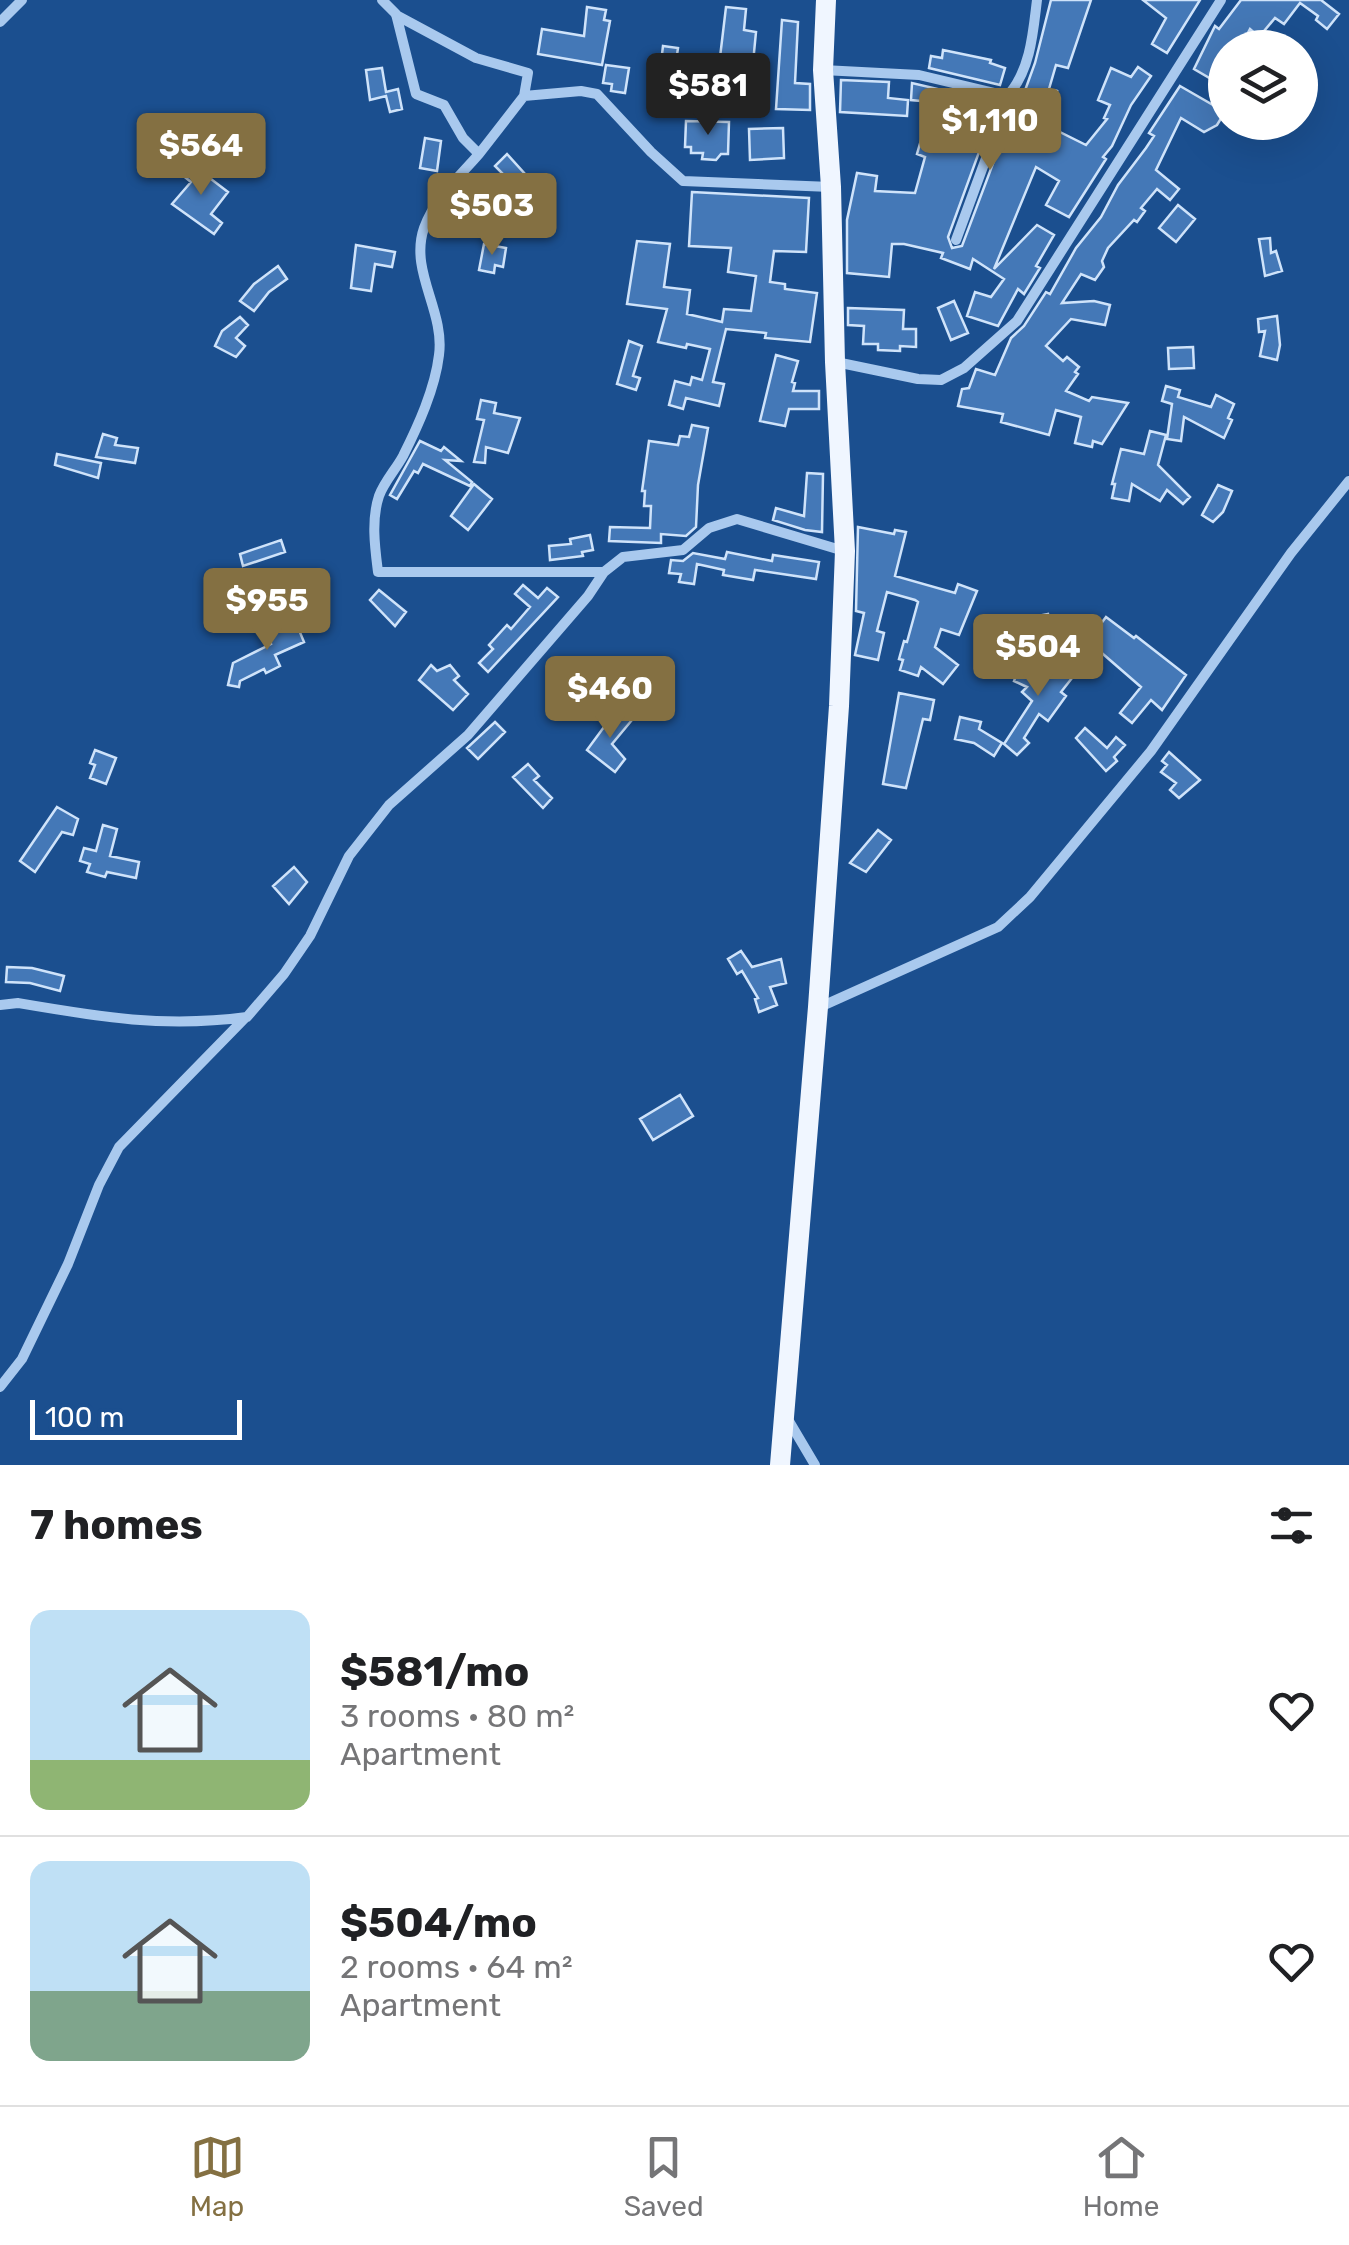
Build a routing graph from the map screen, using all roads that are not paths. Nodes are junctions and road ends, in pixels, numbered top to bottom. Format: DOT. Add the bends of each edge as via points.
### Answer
graph roads {
  1 [pos="22,0"];
  2 [pos="382,0"];
  3 [pos="826,0"];
  4 [pos="1037,0"];
  5 [pos="1220,0"];
  6 [pos="396,14"];
  7 [pos="0,22"];
  8 [pos="824,70"];
  9 [pos="1010,93"];
  10 [pos="524,96"];
  11 [pos="479,154"];
  12 [pos="832,187"];
  13 [pos="956,240"];
  14 [pos="835,362"];
  15 [pos="1349,481"];
  16 [pos="845,551"];
  17 [pos="604,572"];
  18 [pos="0,1006"];
  19 [pos="818,1007"];
  20 [pos="246,1017"];
  21 [pos="0,1387"];
  22 [pos="785,1415"];
  23 [pos="780,1465"];
  24 [pos="815,1465"];
  1 -- 7 [label="street"];
  2 -- 6 [label="street"];
  3 -- 8 [label="main road"];
  4 -- 9 [label="street" via="1030,51"];
  5 -- 14 [label="street" via="1017,321 941,380"];
  6 -- 10 [label="street" via="476,58 528,73"];
  6 -- 11 [label="street" via="416,94 444,105"];
  8 -- 9 [label="street" via="919,75"];
  8 -- 12 [label="main road"];
  9 -- 13 [label="street"];
  10 -- 11 [label="street"];
  10 -- 12 [label="street" via="598,94 684,181"];
  11 -- 17 [label="street" via="432,207 422,232 420,260 440,352 435,380 380,494 374,520 378,572"];
  12 -- 14 [label="main road"];
  14 -- 16 [label="main road"];
  15 -- 19 [label="street" via="1151,750 1030,897 998,927"];
  16 -- 17 [label="street" via="737,520 709,528 683,550 623,557"];
  16 -- 19 [label="main road"];
  17 -- 20 [label="street" via="468,735 389,805 349,856 310,936"];
  18 -- 20 [label="street" via="18,1003 140,1022"];
  19 -- 22 [label="main road"];
  20 -- 21 [label="street" via="120,1146 22,1360"];
  22 -- 23 [label="main road"];
  22 -- 24 [label="street"];
}
